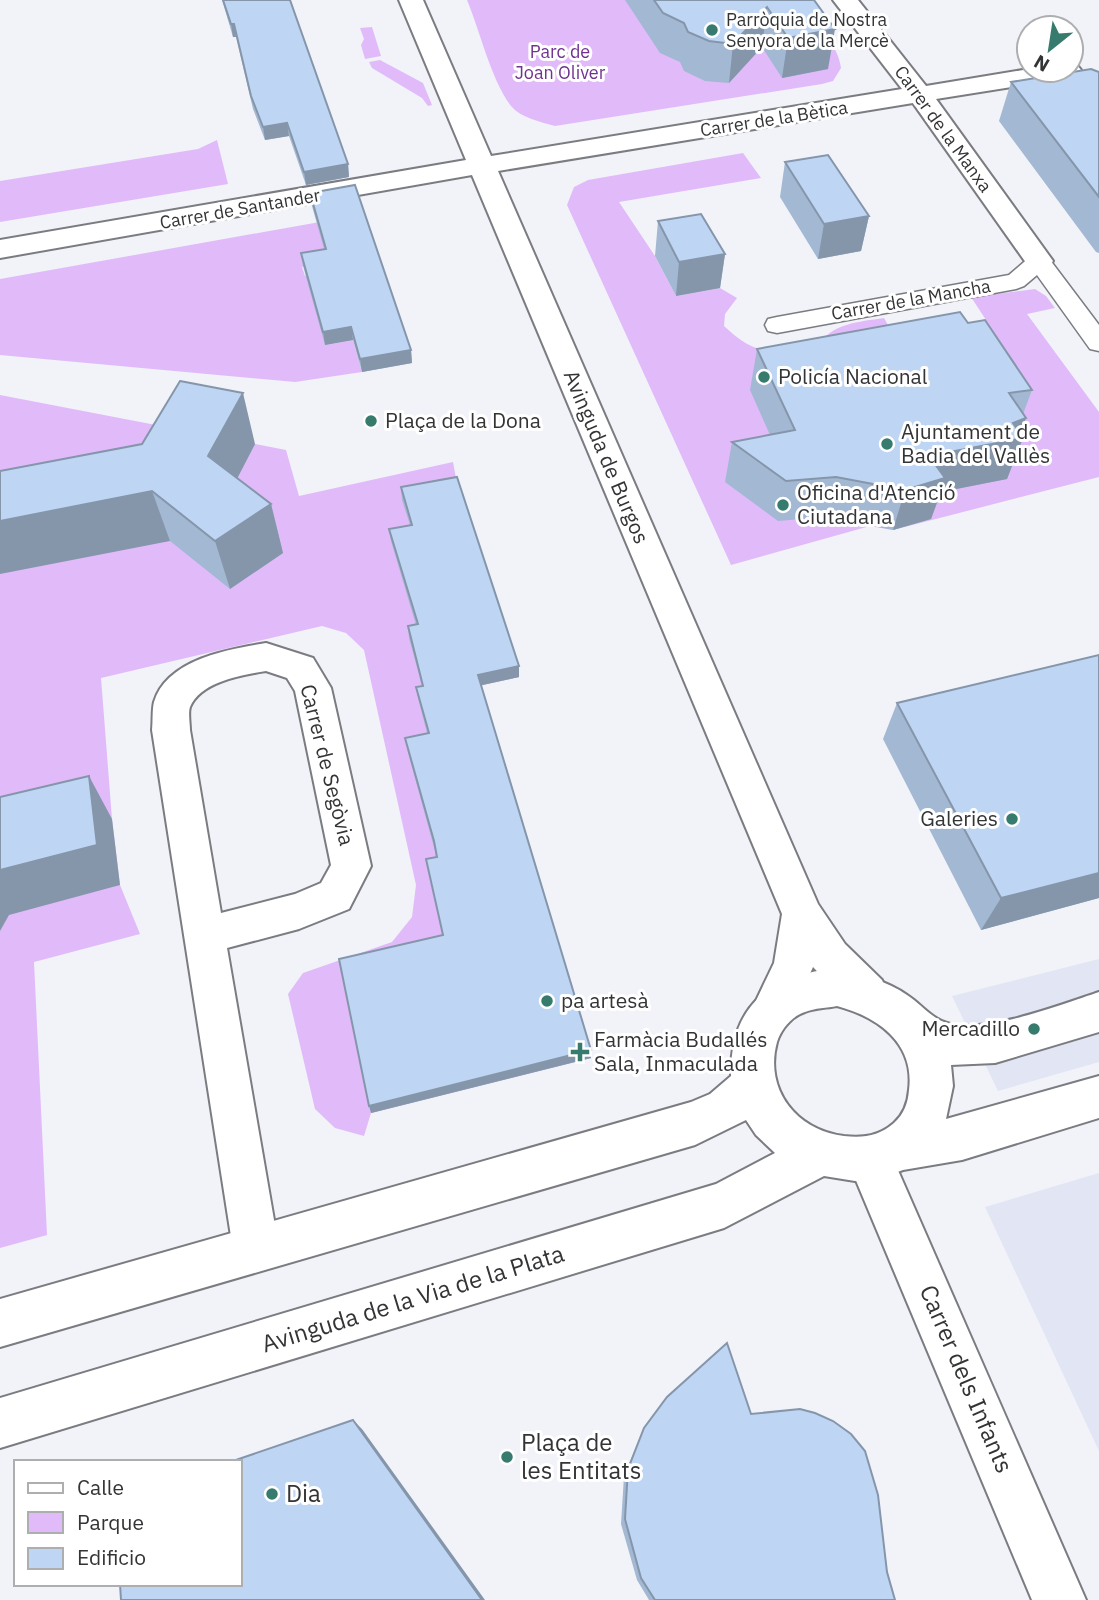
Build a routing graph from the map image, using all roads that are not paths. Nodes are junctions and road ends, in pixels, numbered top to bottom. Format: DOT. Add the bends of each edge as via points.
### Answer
graph roads {
  1 [pos="411,0"];
  2 [pos="845,0"];
  3 [pos="1015,79"];
  4 [pos="920,95"];
  5 [pos="480,166"];
  6 [pos="0,249"];
  7 [pos="1038,261"];
  8 [pos="777,325"];
  9 [pos="1097,336"];
  10 [pos="802,914"];
  11 [pos="207,935"];
  12 [pos="867,994"];
  13 [pos="774,1009"];
  14 [pos="1099,1012"];
  15 [pos="907,1020"];
  16 [pos="753,1085"];
  17 [pos="1099,1097"];
  18 [pos="885,1153"];
  19 [pos="818,1155"];
  20 [pos="256,1249"];
  21 [pos="0,1323"];
  22 [pos="0,1423"];
  23 [pos="1059,1600"];
  1 -- 5 [label="street, Avinguda de Burgos"];
  2 -- 4 [label="street, Carrer de la Manxa"];
  3 -- 4 [label="street, Carrer de la Bètica"];
  4 -- 5 [label="street, Carrer de la Bètica"];
  4 -- 7 [label="street, Carrer de la Manxa"];
  5 -- 6 [label="street, Carrer de Santander"];
  5 -- 10 [label="street, Avinguda de Burgos"];
  7 -- 8 [label="lane, Carrer de la Mancha" via="1016,281"];
  7 -- 9 [label="lane"];
  10 -- 12 [label="street, Avinguda de Burgos" via="840,970"];
  10 -- 13 [label="street, Avinguda de Burgos" via="792,976"];
  11 -- 11 [label="street, Carrer de Segòvia" via="171,730 173,703 188,684 217,666 267,657 300,667 313,688 351,866 335,896 299,911"];
  11 -- 20 [label="street, Carrer de Segòvia"];
  12 -- 13 [label="street" via="837,987 806,991"];
  12 -- 15 [label="street"];
  13 -- 16 [label="street" via="753,1045"];
  14 -- 15 [label="street" via="962,1048 937,1042"];
  15 -- 18 [label="street" via="925,1046 933,1076 930,1107 916,1133"];
  16 -- 19 [label="street" via="766,1114 789,1139"];
  16 -- 20 [label="street" via="726,1109 695,1123"];
  17 -- 18 [label="street" via="962,1138"];
  18 -- 19 [label="street" via="837,1160"];
  18 -- 23 [label="street, Carrer dels Infants"];
  19 -- 22 [label="street, Avinguda de la Via de la Plata" via="724,1205"];
  20 -- 21 [label="street"];
}
